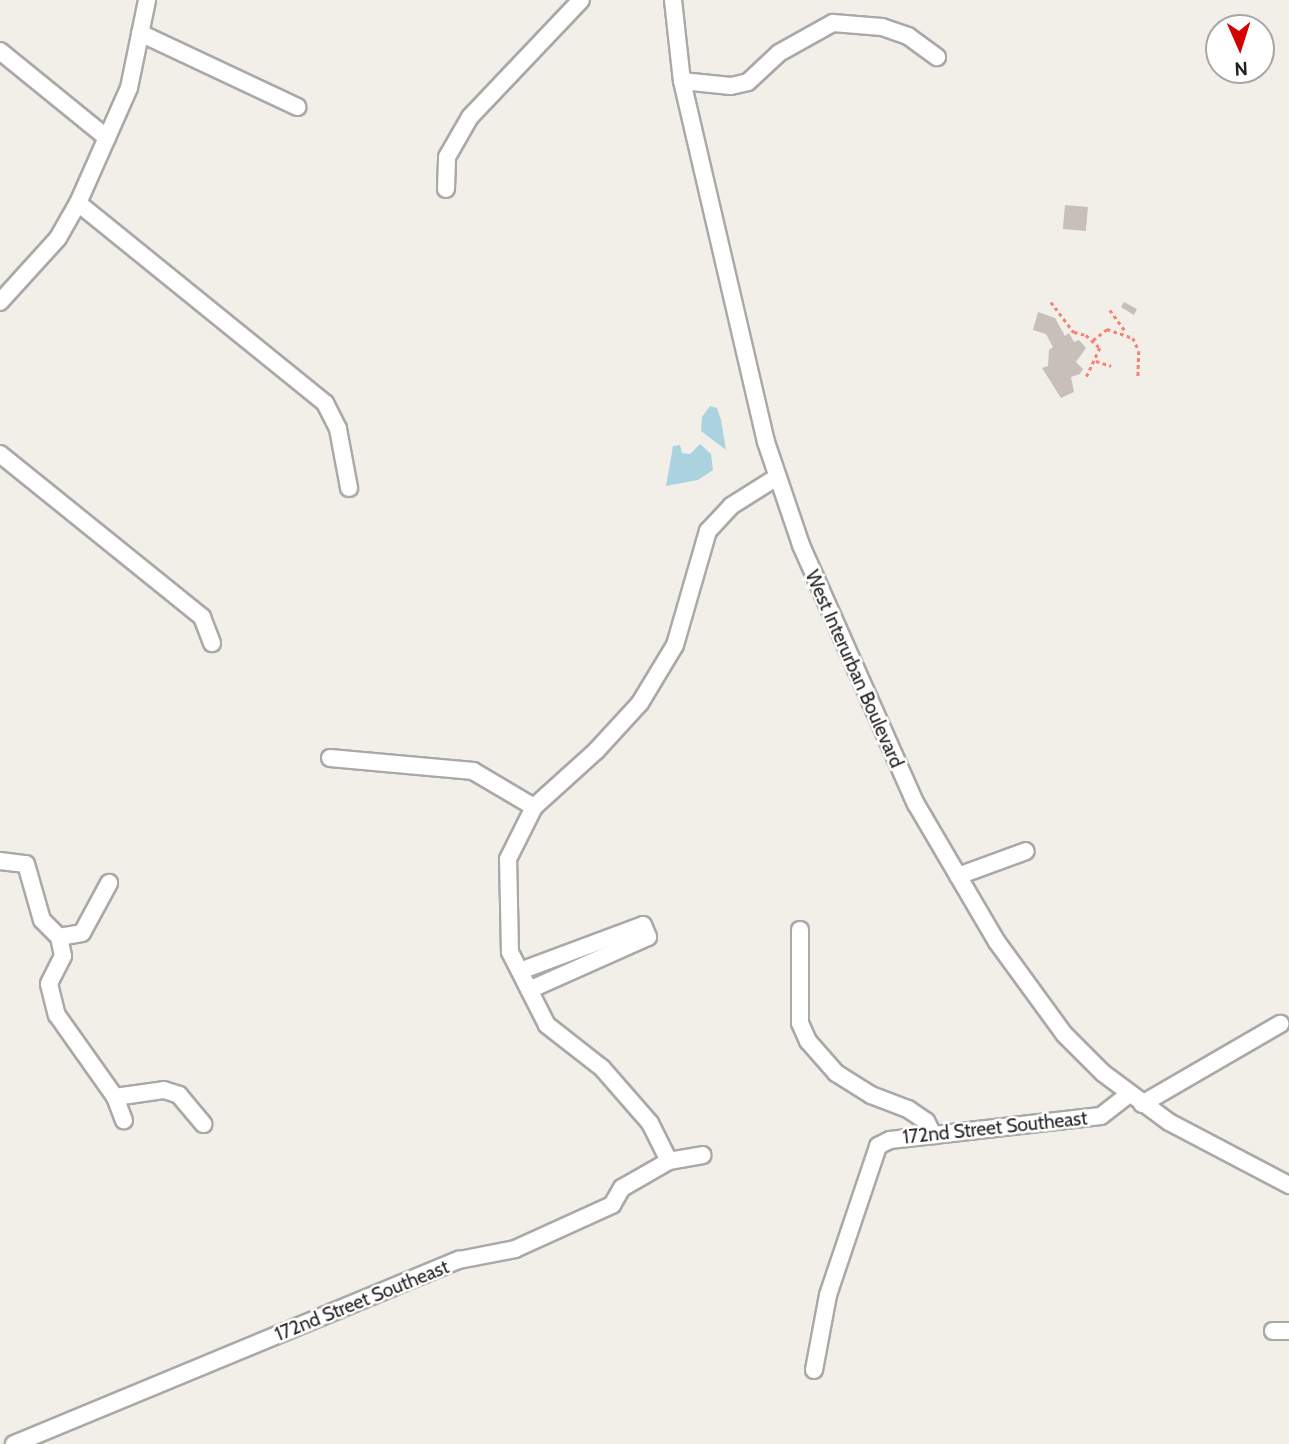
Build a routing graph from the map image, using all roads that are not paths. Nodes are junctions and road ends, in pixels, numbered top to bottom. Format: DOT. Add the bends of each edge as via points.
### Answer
graph roads {
  1 [pos="147,0"];
  2 [pos="581,0"];
  3 [pos="673,0"];
  4 [pos="140,33"];
  5 [pos="0,51"];
  6 [pos="937,57"];
  7 [pos="682,81"];
  8 [pos="297,107"];
  9 [pos="107,138"];
  10 [pos="446,189"];
  11 [pos="78,203"];
  12 [pos="0,302"];
  13 [pos="0,454"];
  14 [pos="777,477"];
  15 [pos="349,488"];
  16 [pos="212,643"];
  17 [pos="330,758"];
  18 [pos="534,807"];
  19 [pos="1026,851"];
  20 [pos="0,861"];
  21 [pos="958,876"];
  22 [pos="109,883"];
  23 [pos="800,930"];
  24 [pos="59,937"];
  25 [pos="520,971"];
  26 [pos="529,990"];
  27 [pos="1280,1024"];
  28 [pos="1129,1094"];
  29 [pos="115,1097"];
  30 [pos="1142,1104"];
  31 [pos="124,1120"];
  32 [pos="203,1124"];
  33 [pos="933,1135"];
  34 [pos="702,1155"];
  35 [pos="669,1161"];
  36 [pos="1289,1185"];
  37 [pos="814,1370"];
  38 [pos="13,1444"];
  1 -- 4 [label="street"];
  2 -- 10 [label="street" via="470,117 447,157"];
  3 -- 7 [label="street, West Interurban Boulevard"];
  4 -- 8 [label="street"];
  4 -- 9 [label="street" via="129,88"];
  5 -- 9 [label="street"];
  6 -- 7 [label="street" via="908,36 882,27 833,23 779,53 748,82 731,86"];
  7 -- 14 [label="street, West Interurban Boulevard" via="749,379"];
  9 -- 11 [label="street"];
  11 -- 12 [label="street" via="58,238"];
  11 -- 15 [label="street" via="325,403 338,429"];
  13 -- 16 [label="street" via="202,617"];
  14 -- 18 [label="street" via="731,506 708,531 675,645 640,704"];
  14 -- 21 [label="street, West Interurban Boulevard" via="887,748"];
  17 -- 18 [label="street" via="473,771"];
  18 -- 25 [label="street" via="508,859 510,952"];
  19 -- 21 [label="street"];
  20 -- 24 [label="street" via="26,864 42,920"];
  21 -- 28 [label="street, West Interurban Boulevard" via="1064,1034"];
  22 -- 24 [label="street" via="82,933"];
  23 -- 33 [label="street" via="800,1023 808,1041 836,1073 871,1095 908,1109 926,1121"];
  24 -- 29 [label="street" via="63,956 49,984 57,1015"];
  25 -- 26 [label="street"];
  25 -- 26 [label="street" via="643,925 648,937"];
  26 -- 35 [label="street" via="547,1025 603,1068 650,1123"];
  27 -- 30 [label="street"];
  28 -- 30 [label="street, West Interurban Boulevard"];
  28 -- 33 [label="street, 172nd Street Southeast" via="1101,1116"];
  29 -- 31 [label="street"];
  29 -- 32 [label="street" via="164,1090 179,1095"];
  30 -- 36 [label="street, West Interurban Boulevard" via="1200,1141"];
  33 -- 37 [label="street, 172nd Street Southeast" via="890,1140 878,1146 828,1295"];
  34 -- 35 [label="street, 172nd Street Southeast"];
  35 -- 38 [label="street, 172nd Street Southeast" via="622,1188 612,1205 515,1249 460,1261"];
}
